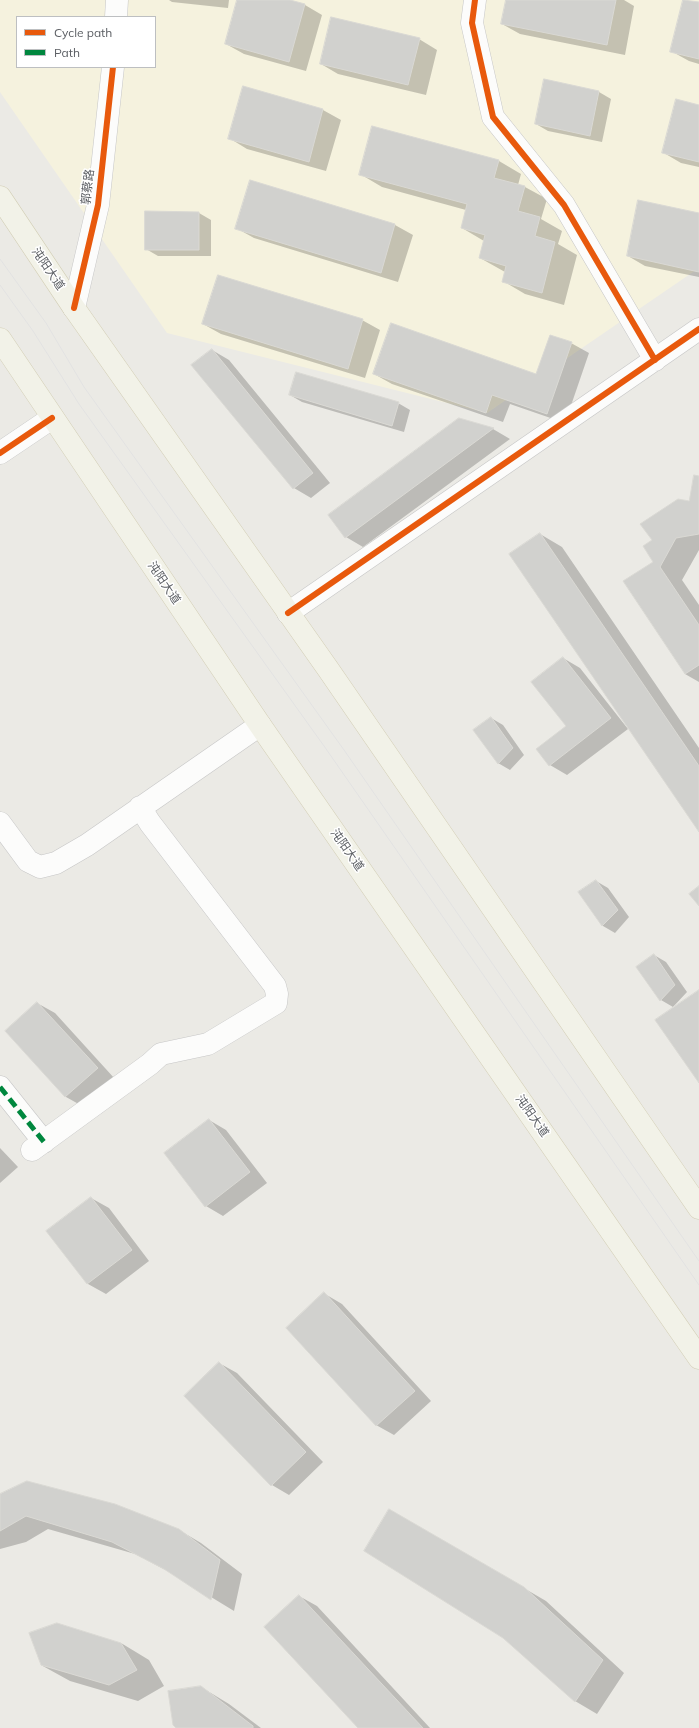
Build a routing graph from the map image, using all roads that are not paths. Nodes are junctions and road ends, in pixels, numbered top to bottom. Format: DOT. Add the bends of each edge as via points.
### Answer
graph roads {
  1 [pos="117,0"];
  2 [pos="475,0"];
  3 [pos="116,16"];
  4 [pos="112,68"];
  5 [pos="0,197"];
  6 [pos="74,308"];
  7 [pos="699,329"];
  8 [pos="0,339"];
  9 [pos="654,360"];
  10 [pos="52,418"];
  11 [pos="0,453"];
  12 [pos="288,612"];
  13 [pos="260,725"];
  14 [pos="140,807"];
  15 [pos="0,823"];
  16 [pos="0,1087"];
  17 [pos="699,1208"];
  18 [pos="699,1358"];
  1 -- 3 [label="street"];
  2 -- 9 [label="street" via="472,23 493,117 564,205"];
  4 -- 6 [label="street, 郭蔡路" via="98,205"];
  5 -- 6 [label="main road, 沌阳大道"];
  6 -- 12 [label="main road, 沌阳大道"];
  7 -- 9 [label="street"];
  8 -- 10 [label="main road, 沌阳大道"];
  9 -- 12 [label="street"];
  10 -- 11 [label="street"];
  10 -- 13 [label="main road, 沌阳大道"];
  12 -- 17 [label="main road, 沌阳大道"];
  13 -- 14 [label="street"];
  13 -- 18 [label="main road, 沌阳大道"];
  14 -- 15 [label="street" via="87,845 56,863 40,866 28,861"];
  14 -- 16 [label="street" via="154,829 275,986 278,994 276,1003 208,1044 161,1054 38,1146"];
}
